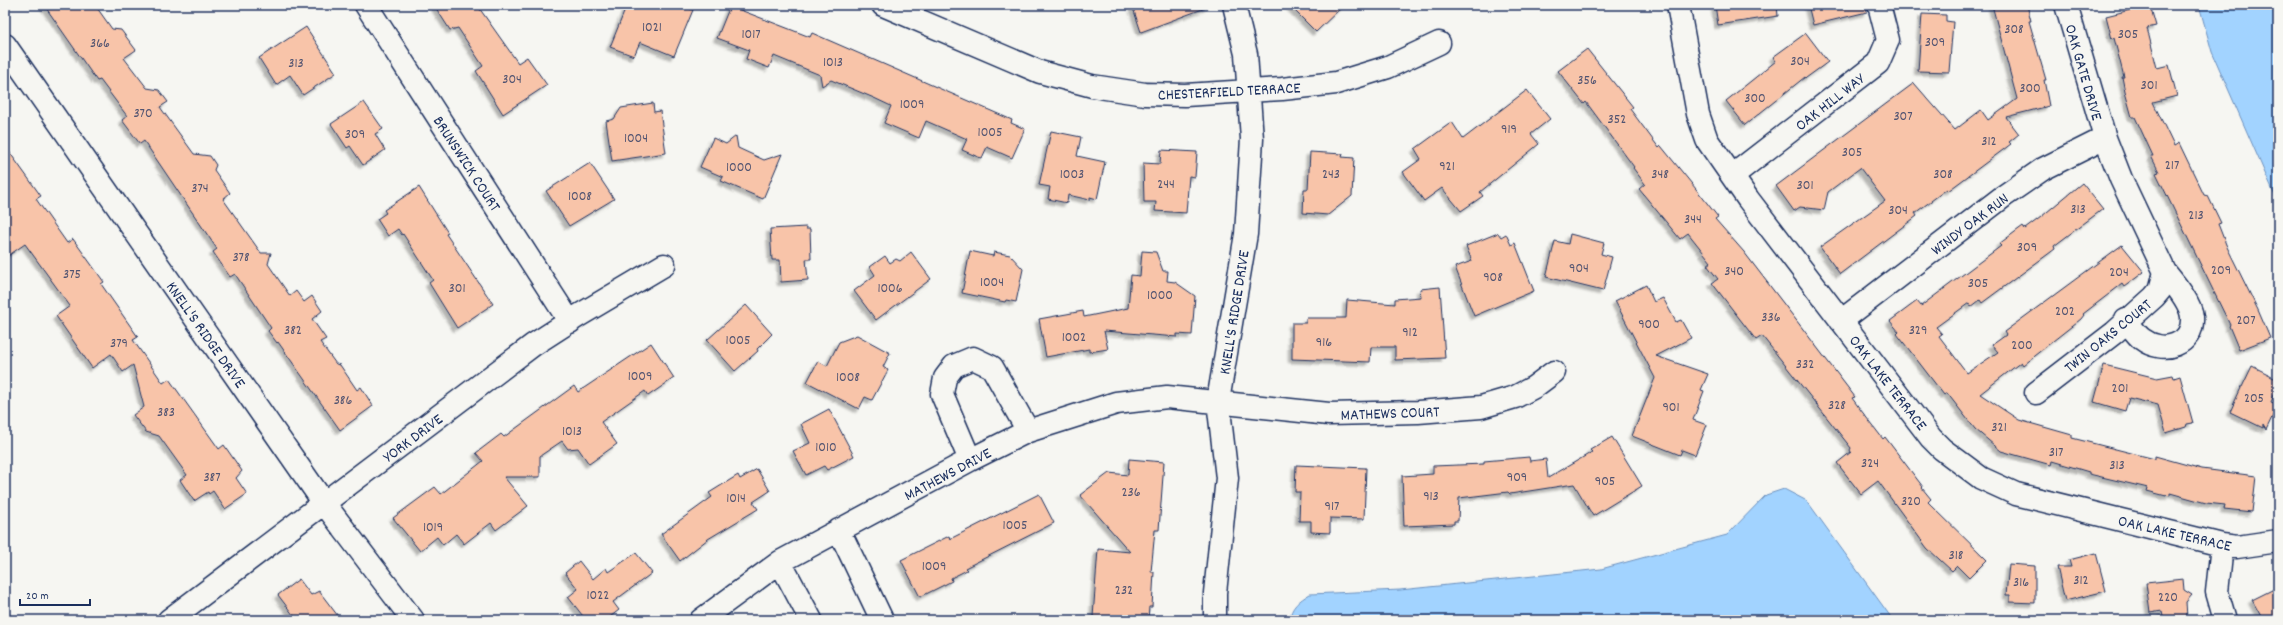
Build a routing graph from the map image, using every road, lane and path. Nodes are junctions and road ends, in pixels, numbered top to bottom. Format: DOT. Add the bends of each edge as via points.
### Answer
graph roads {
  1 [pos="366,5"];
  2 [pos="883,5"];
  3 [pos="1234,5"];
  4 [pos="1678,5"];
  5 [pos="1879,5"];
  6 [pos="2066,5"];
  7 [pos="1439,43"];
  8 [pos="5,45"];
  9 [pos="1249,91"];
  10 [pos="2105,138"];
  11 [pos="1732,176"];
  12 [pos="664,265"];
  13 [pos="2166,272"];
  14 [pos="2126,320"];
  15 [pos="1841,321"];
  16 [pos="570,322"];
  17 [pos="1554,372"];
  18 [pos="2036,393"];
  19 [pos="1218,401"];
  20 [pos="1028,431"];
  21 [pos="970,460"];
  22 [pos="324,503"];
  23 [pos="839,530"];
  24 [pos="2278,541"];
  25 [pos="2222,545"];
  26 [pos="780,562"];
  27 [pos="169,620"];
  28 [pos="412,620"];
  29 [pos="701,620"];
  30 [pos="811,620"];
  31 [pos="882,620"];
  32 [pos="1215,620"];
  33 [pos="2225,620"];
  1 -- 16 [label="street, BRUNSWICK COURT"];
  2 -- 9 [label="street, CHESTERFIELD TERRACE" via="1040,72 1065,80 1145,94 1185,95"];
  3 -- 9 [label="street, KNELL'S RIDGE DRIVE" via="1243,35"];
  4 -- 11 [label="street, OAK LAKE TERRACE" via="1698,114 1707,140"];
  5 -- 11 [label="street, OAK HILL WAY" via="1888,40 1878,63"];
  6 -- 10 [label="street, OAK GATE DRIVE"];
  7 -- 9 [label="street, CHESTERFIELD TERRACE" via="1388,67 1336,83"];
  8 -- 22 [label="street, KNELL'S RIDGE DRIVE"];
  9 -- 19 [label="street, KNELL'S RIDGE DRIVE" via="1252,139 1246,234"];
  10 -- 13 [label="street" via="2121,180"];
  10 -- 15 [label="street, WINDY OAK RUN" via="2043,169 2021,184"];
  11 -- 15 [label="street, OAK LAKE TERRACE"];
  12 -- 16 [label="street, YORK DRIVE"];
  13 -- 14 [label="street, TWIN OAKS COURT" via="2160,290 2154,298"];
  13 -- 14 [label="street" via="2180,291 2192,315 2191,330 2181,344 2156,345 2142,340"];
  14 -- 18 [label="street, TWIN OAKS COURT" via="2114,333"];
  15 -- 25 [label="street, OAK LAKE TERRACE" via="1931,438 1981,478 2016,494"];
  16 -- 22 [label="street, YORK DRIVE" via="534,345"];
  17 -- 19 [label="street, MATHEWS COURT" via="1515,397 1481,407 1418,412 1329,414"];
  19 -- 20 [label="street, MATHEWS DRIVE" via="1167,397 1116,403"];
  19 -- 32 [label="street, KNELL'S RIDGE DRIVE" via="1227,478 1215,593"];
  20 -- 21 [label="street, MATHEWS DRIVE"];
  20 -- 21 [label="street" via="992,367 973,358 954,366 945,378 942,394"];
  21 -- 23 [label="street, MATHEWS DRIVE"];
  22 -- 27 [label="street, YORK DRIVE"];
  22 -- 28 [label="street, KNELL'S RIDGE DRIVE"];
  23 -- 26 [label="street, MATHEWS DRIVE"];
  23 -- 31 [label="street"];
  24 -- 25 [label="street, OAK LAKE TERRACE" via="2236,547"];
  25 -- 33 [label="street" via="2218,592"];
  26 -- 29 [label="street, MATHEWS DRIVE"];
  26 -- 30 [label="street"];
}
